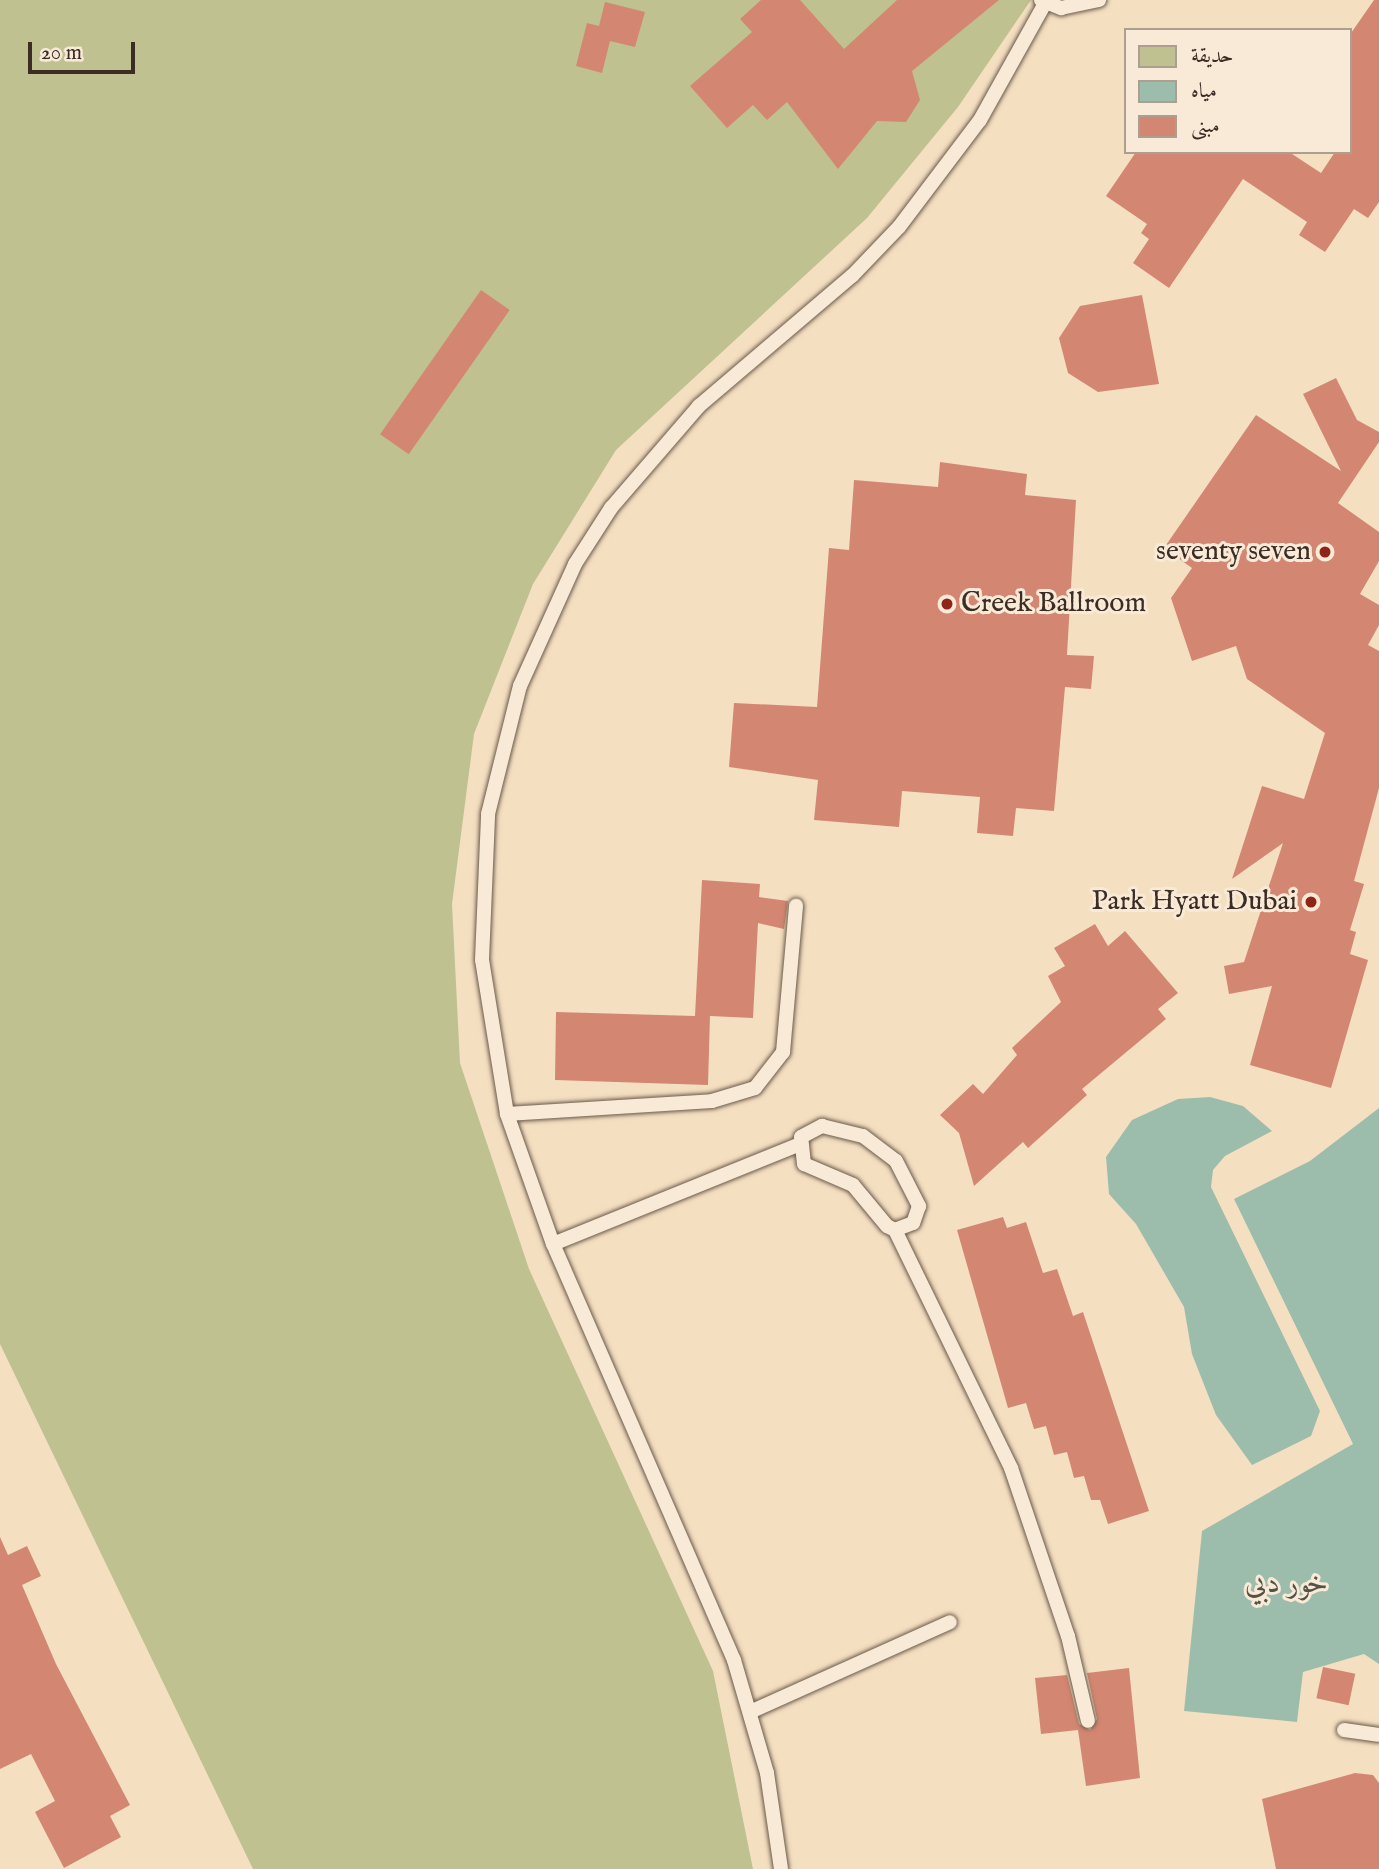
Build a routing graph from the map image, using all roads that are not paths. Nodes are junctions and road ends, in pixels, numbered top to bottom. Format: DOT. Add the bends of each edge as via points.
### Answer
graph roads {
  1 [pos="1099,0"];
  2 [pos="1043,1"];
  3 [pos="796,906"];
  4 [pos="507,1114"];
  5 [pos="798,1145"];
  6 [pos="895,1230"];
  7 [pos="553,1244"];
  8 [pos="950,1622"];
  9 [pos="750,1712"];
  10 [pos="1088,1721"];
  11 [pos="1344,1730"];
  12 [pos="1379,1735"];
  13 [pos="781,1869"];
  1 -- 2 [label="lane" via="1079,8"];
  2 -- 4 [label="lane" via="987,108 941,175 852,276 699,406 653,455 611,508 545,623 500,750 481,876 482,960"];
  3 -- 4 [label="lane" via="783,1052 755,1088 712,1101"];
  4 -- 7 [label="lane"];
  5 -- 6 [label="lane" via="804,1164 853,1185 880,1220"];
  5 -- 6 [label="lane" via="807,1131 822,1126 843,1128 881,1147 908,1178 919,1206 913,1223"];
  5 -- 7 [label="lane"];
  6 -- 10 [label="lane" via="1011,1468 1064,1623"];
  7 -- 9 [label="lane" via="715,1610"];
  8 -- 9 [label="lane"];
  9 -- 13 [label="lane"];
  11 -- 12 [label="lane"];
}
